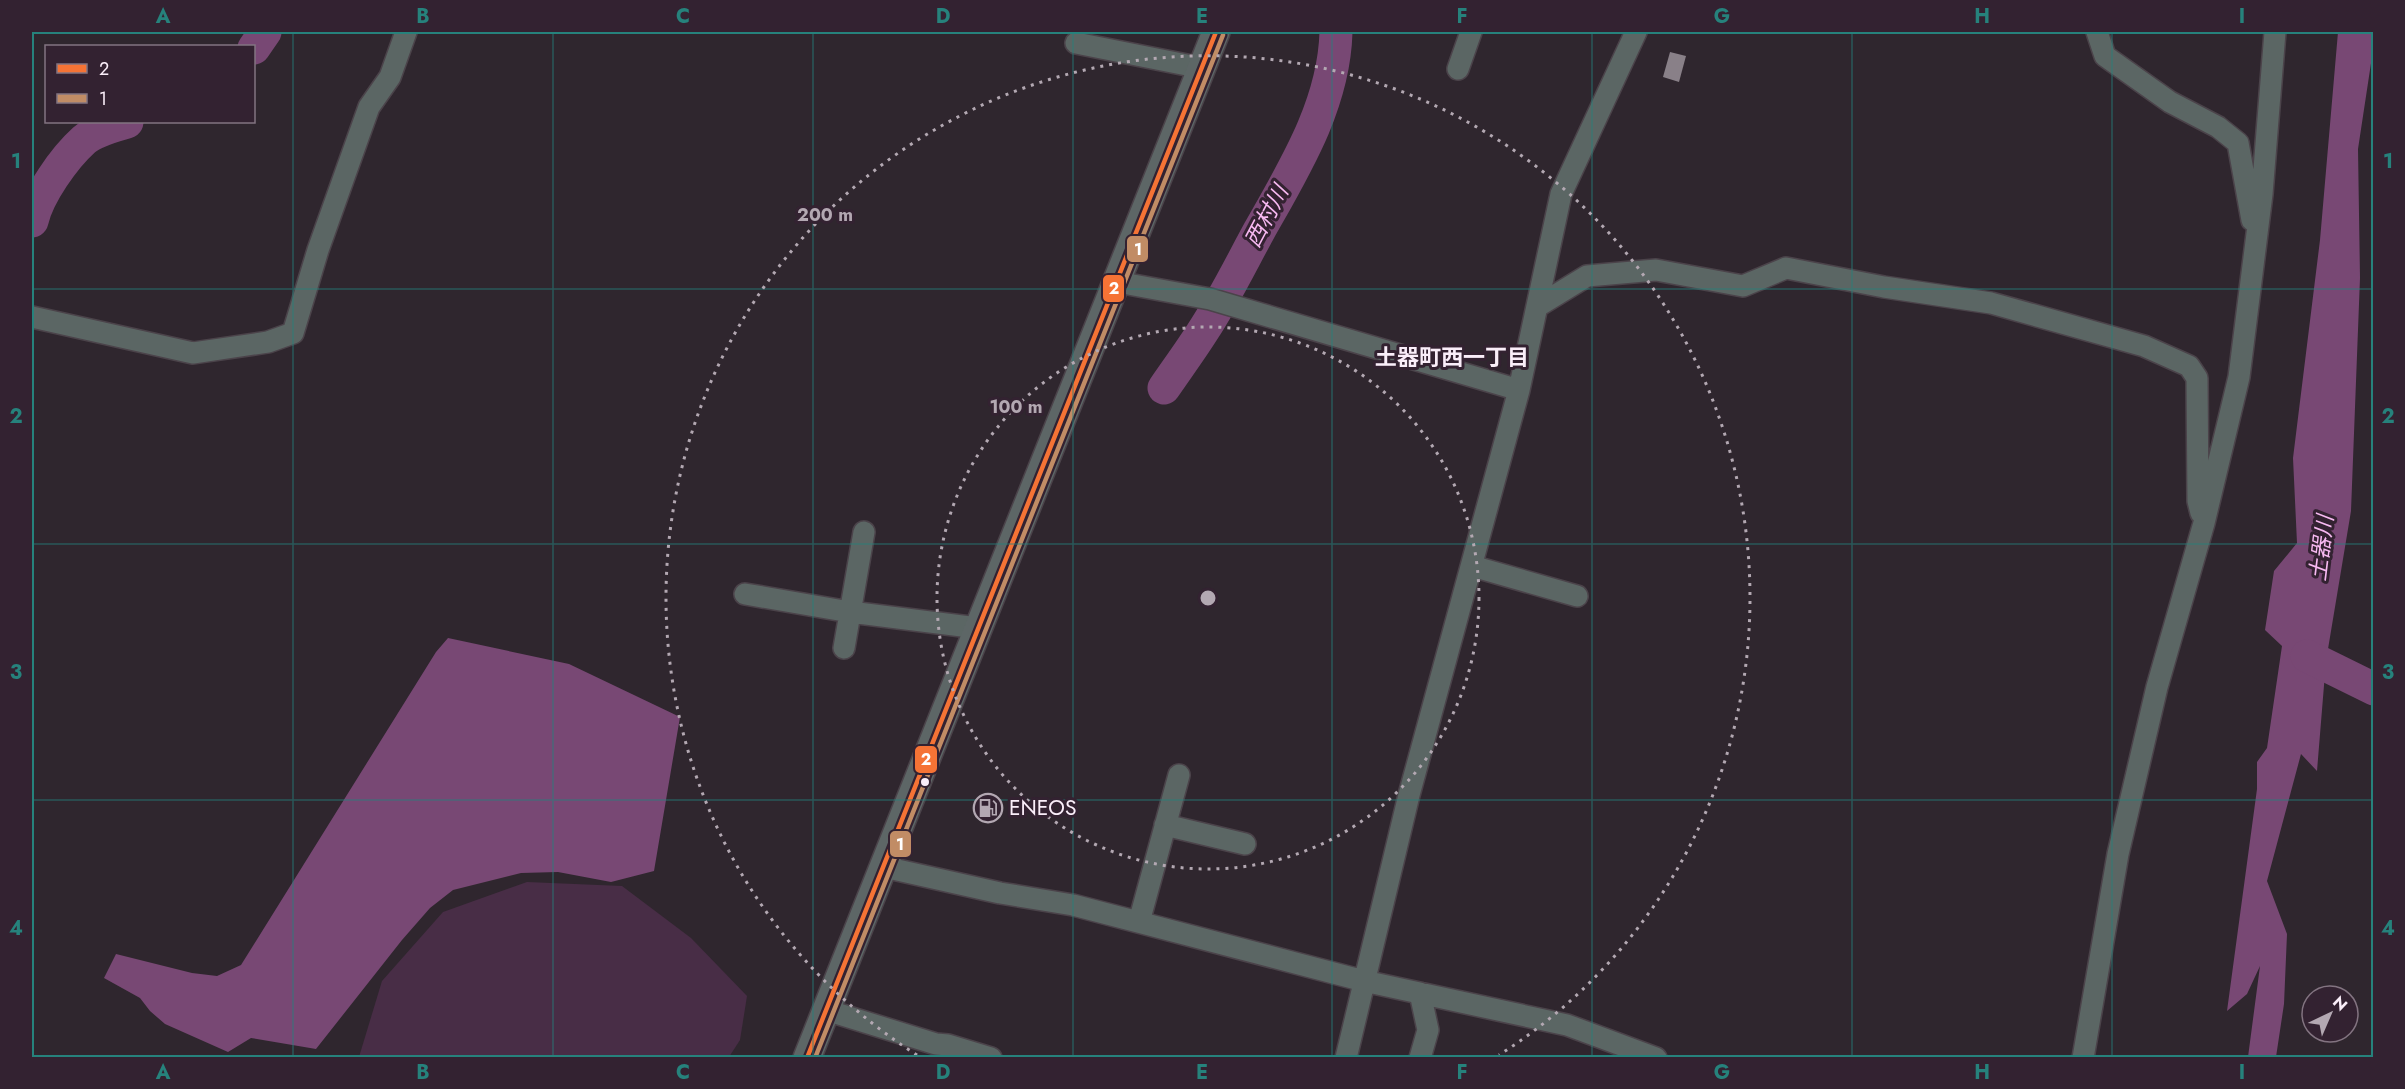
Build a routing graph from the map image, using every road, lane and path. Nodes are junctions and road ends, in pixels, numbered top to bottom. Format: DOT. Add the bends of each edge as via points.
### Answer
graph roads {
  1 [pos="406,32"];
  2 [pos="1216,32"];
  3 [pos="1471,32"];
  4 [pos="1636,32"];
  5 [pos="2097,32"];
  6 [pos="2275,32"];
  7 [pos="1115,41"];
  8 [pos="1076,43"];
  9 [pos="1202,68"];
  10 [pos="1458,69"];
  11 [pos="2257,228"];
  12 [pos="1117,282"];
  13 [pos="1538,306"];
  14 [pos="32,317"];
  15 [pos="1519,390"];
  16 [pos="2204,523"];
  17 [pos="864,532"];
  18 [pos="1472,566"];
  19 [pos="745,594"];
  20 [pos="1577,596"];
  21 [pos="850,612"];
  22 [pos="978,628"];
  23 [pos="844,648"];
  24 [pos="1179,776"];
  25 [pos="1165,825"];
  26 [pos="1245,844"];
  27 [pos="884,867"];
  28 [pos="1139,922"];
  29 [pos="1364,981"];
  30 [pos="1420,993"];
  31 [pos="826,1010"];
  32 [pos="936,1051"];
  33 [pos="807,1058"];
  34 [pos="991,1058"];
  35 [pos="1346,1058"];
  36 [pos="1420,1058"];
  37 [pos="1656,1058"];
  38 [pos="2083,1058"];
  1 -- 14 [label="street" via="390,77 369,107 293,333 268,342 194,353"];
  2 -- 9 [label="main road"];
  3 -- 10 [label="street"];
  4 -- 13 [label="street" via="1561,194"];
  5 -- 11 [label="street" via="2105,56 2170,102 2218,126 2238,143 2252,223"];
  6 -- 11 [label="street"];
  7 -- 8 [label="street"];
  7 -- 9 [label="street"];
  9 -- 12 [label="main road"];
  11 -- 16 [label="street" via="2239,376"];
  12 -- 15 [label="street" via="1210,299"];
  12 -- 22 [label="main road"];
  13 -- 15 [label="street"];
  13 -- 16 [label="street" via="1587,276 1656,270 1743,286 1786,268 1991,303 2144,346 2189,366 2197,378 2198,501"];
  15 -- 18 [label="street"];
  16 -- 38 [label="street" via="2157,687 2118,854"];
  17 -- 21 [label="street"];
  18 -- 20 [label="street"];
  18 -- 29 [label="street" via="1409,795"];
  19 -- 21 [label="street"];
  21 -- 22 [label="street"];
  21 -- 23 [label="street"];
  22 -- 27 [label="main road"];
  24 -- 25 [label="street"];
  25 -- 26 [label="street"];
  25 -- 28 [label="street"];
  27 -- 28 [label="street"];
  27 -- 31 [label="main road"];
  28 -- 29 [label="street"];
  29 -- 30 [label="street"];
  29 -- 35 [label="street"];
  30 -- 36 [label="street" via="1428,1030"];
  30 -- 37 [label="street" via="1567,1025"];
  31 -- 32 [label="street"];
  31 -- 33 [label="main road"];
  32 -- 34 [label="street" via="948,1045"];
}
